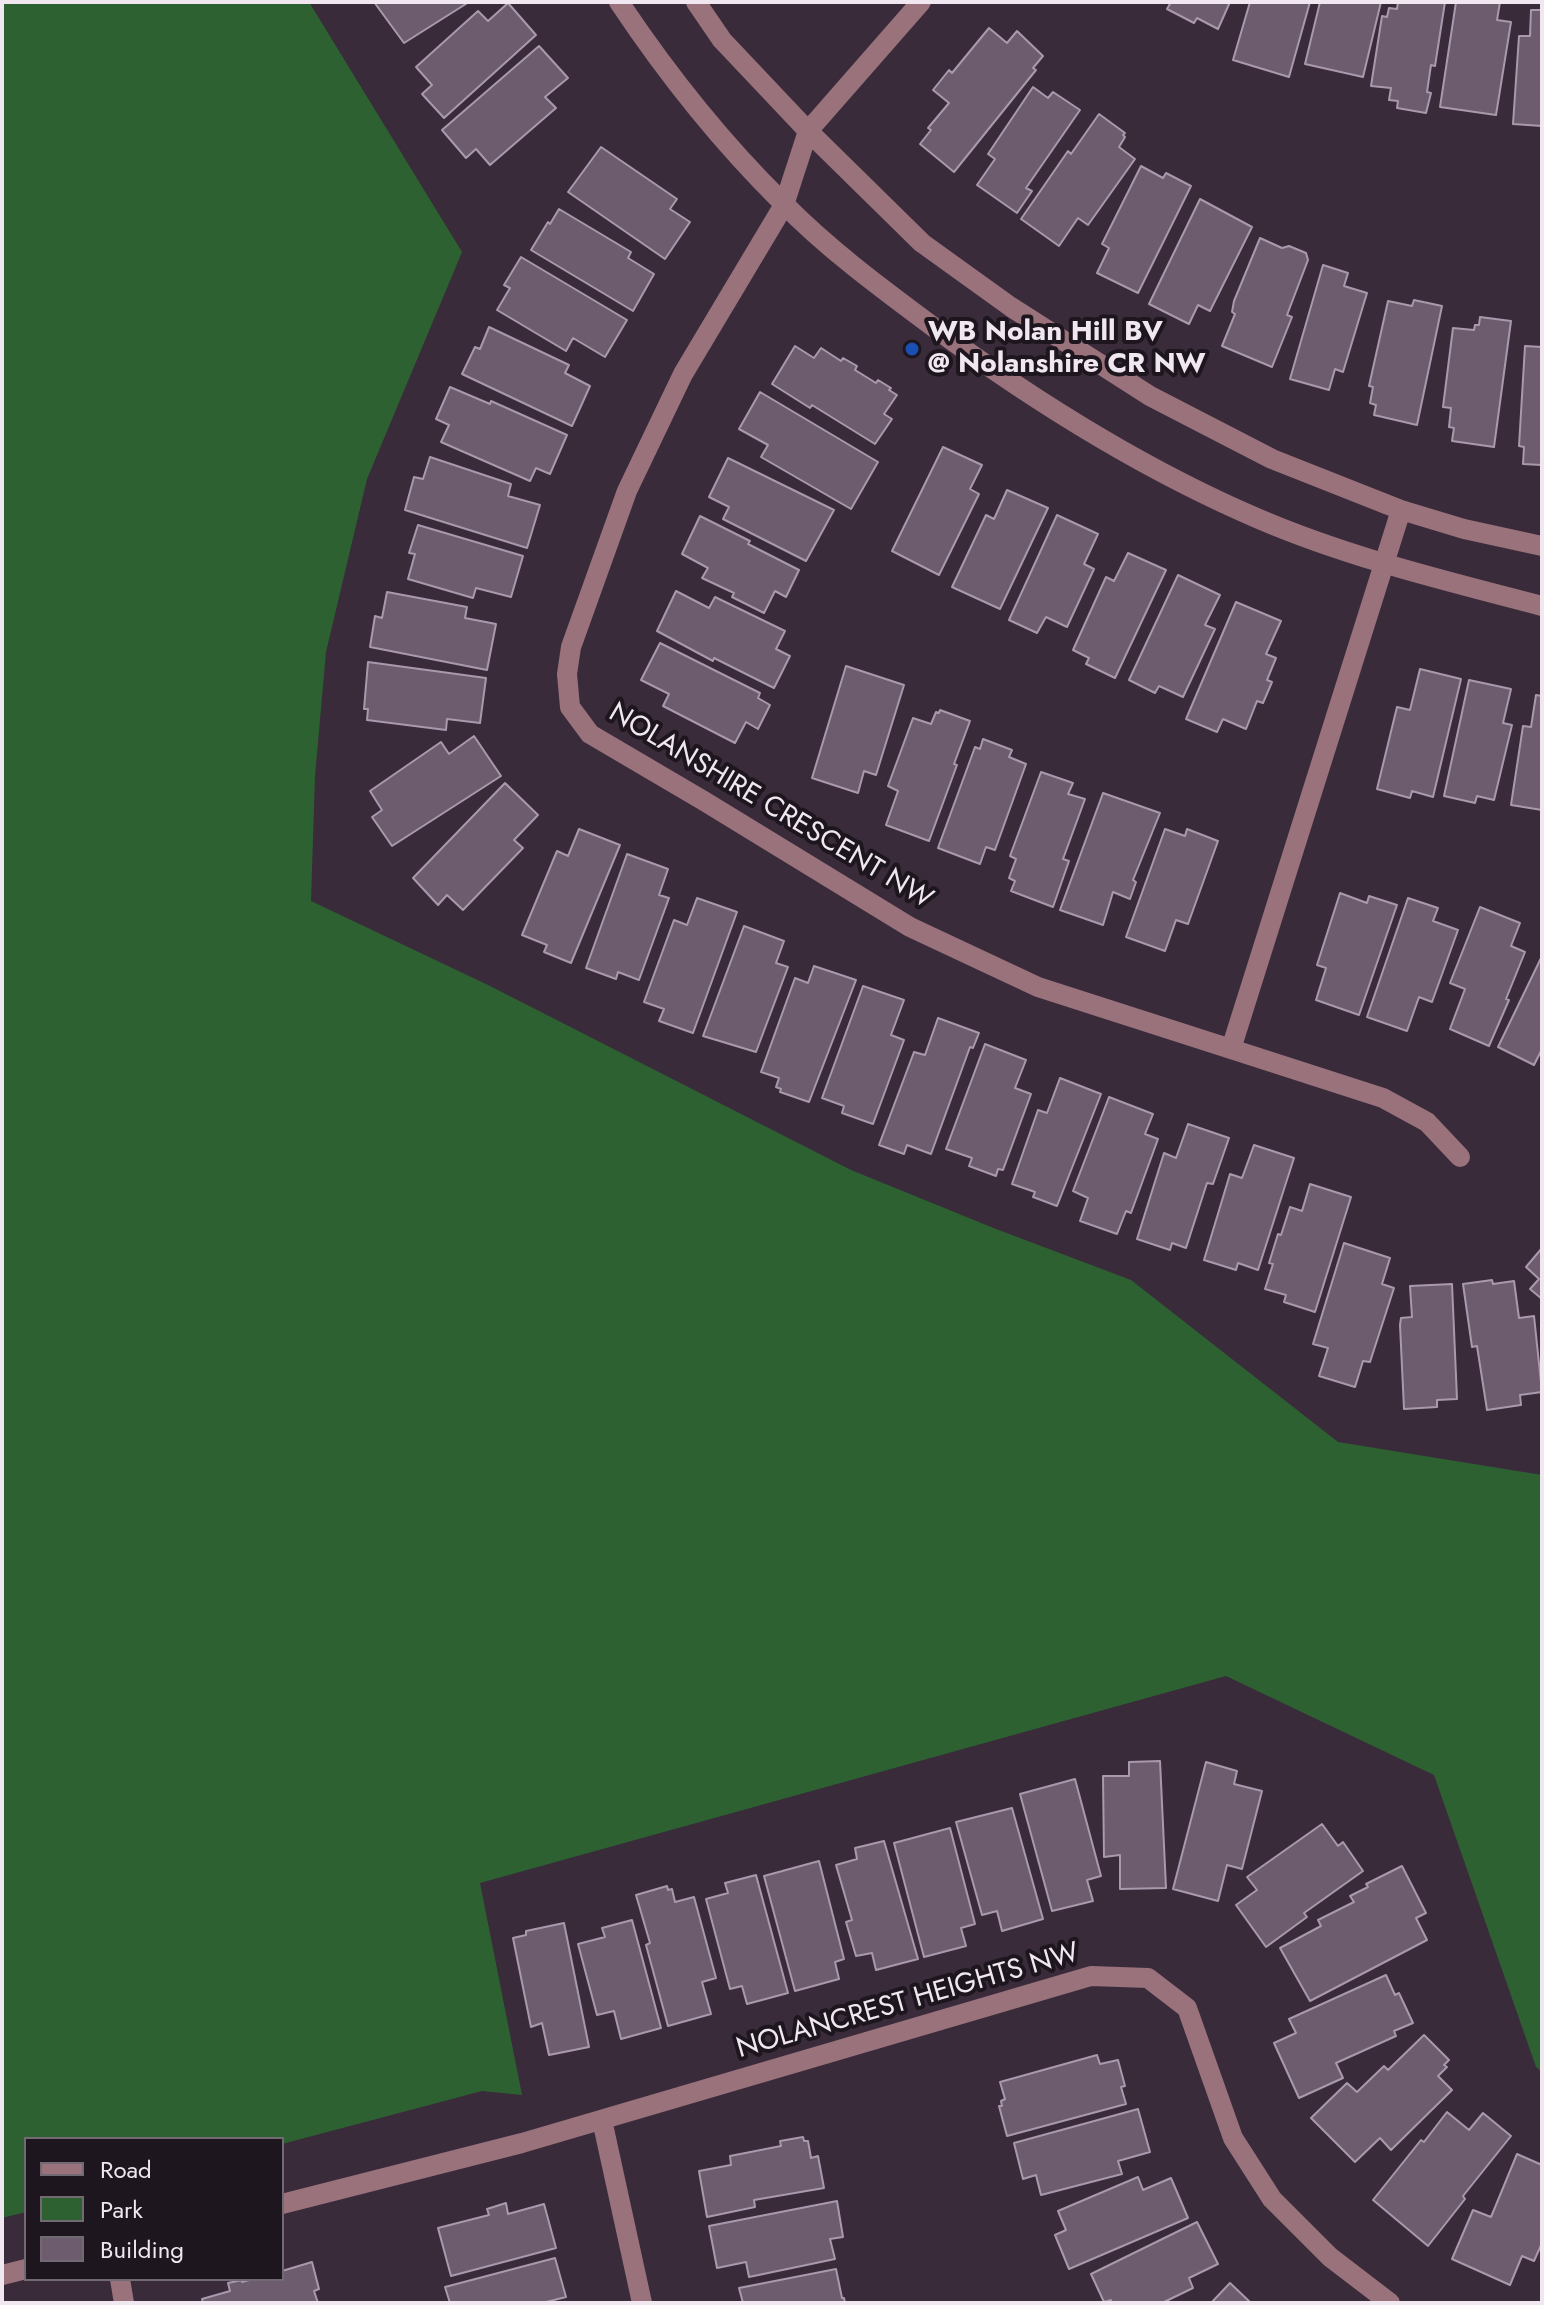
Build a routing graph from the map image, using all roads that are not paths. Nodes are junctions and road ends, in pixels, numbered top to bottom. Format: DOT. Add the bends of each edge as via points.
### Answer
graph roads {
  1 [pos="619,2"];
  2 [pos="696,2"];
  3 [pos="921,2"];
  4 [pos="808,131"];
  5 [pos="784,205"];
  6 [pos="1401,510"];
  7 [pos="1542,546"];
  8 [pos="1384,564"];
  9 [pos="1542,606"];
  10 [pos="1231,1049"];
  11 [pos="1460,1157"];
  12 [pos="602,2120"];
  13 [pos="284,2203"];
  14 [pos="24,2270"];
  15 [pos="2,2275"];
  16 [pos="120,2281"];
  17 [pos="124,2303"];
  18 [pos="642,2303"];
  19 [pos="1390,2303"];
  1 -- 5 [label="street" via="713,128"];
  2 -- 4 [label="street" via="722,40"];
  3 -- 4 [label="street"];
  4 -- 5 [label="street, NOLANSHIRE CRESCENT NW"];
  4 -- 6 [label="street" via="922,243 1137,388 1272,459"];
  5 -- 8 [label="street" via="877,285 1105,443 1259,519"];
  5 -- 10 [label="street, NOLANSHIRE CRESCENT NW" via="683,374 627,491 571,647 570,707 590,734 910,927 1038,987"];
  6 -- 7 [label="street"];
  6 -- 8 [label="street"];
  8 -- 9 [label="street"];
  8 -- 10 [label="street"];
  10 -- 11 [label="street, NOLANSHIRE CRESCENT NW" via="1383,1098 1427,1122"];
  12 -- 13 [label="street, NOLANCREST HEIGHTS NW"];
  12 -- 18 [label="street"];
  12 -- 19 [label="street, NOLANCREST HEIGHTS NW" via="1091,1976 1148,1978 1187,2008 1233,2138 1272,2199 1330,2257"];
  14 -- 15 [label="street"];
  16 -- 17 [label="street"];
}
